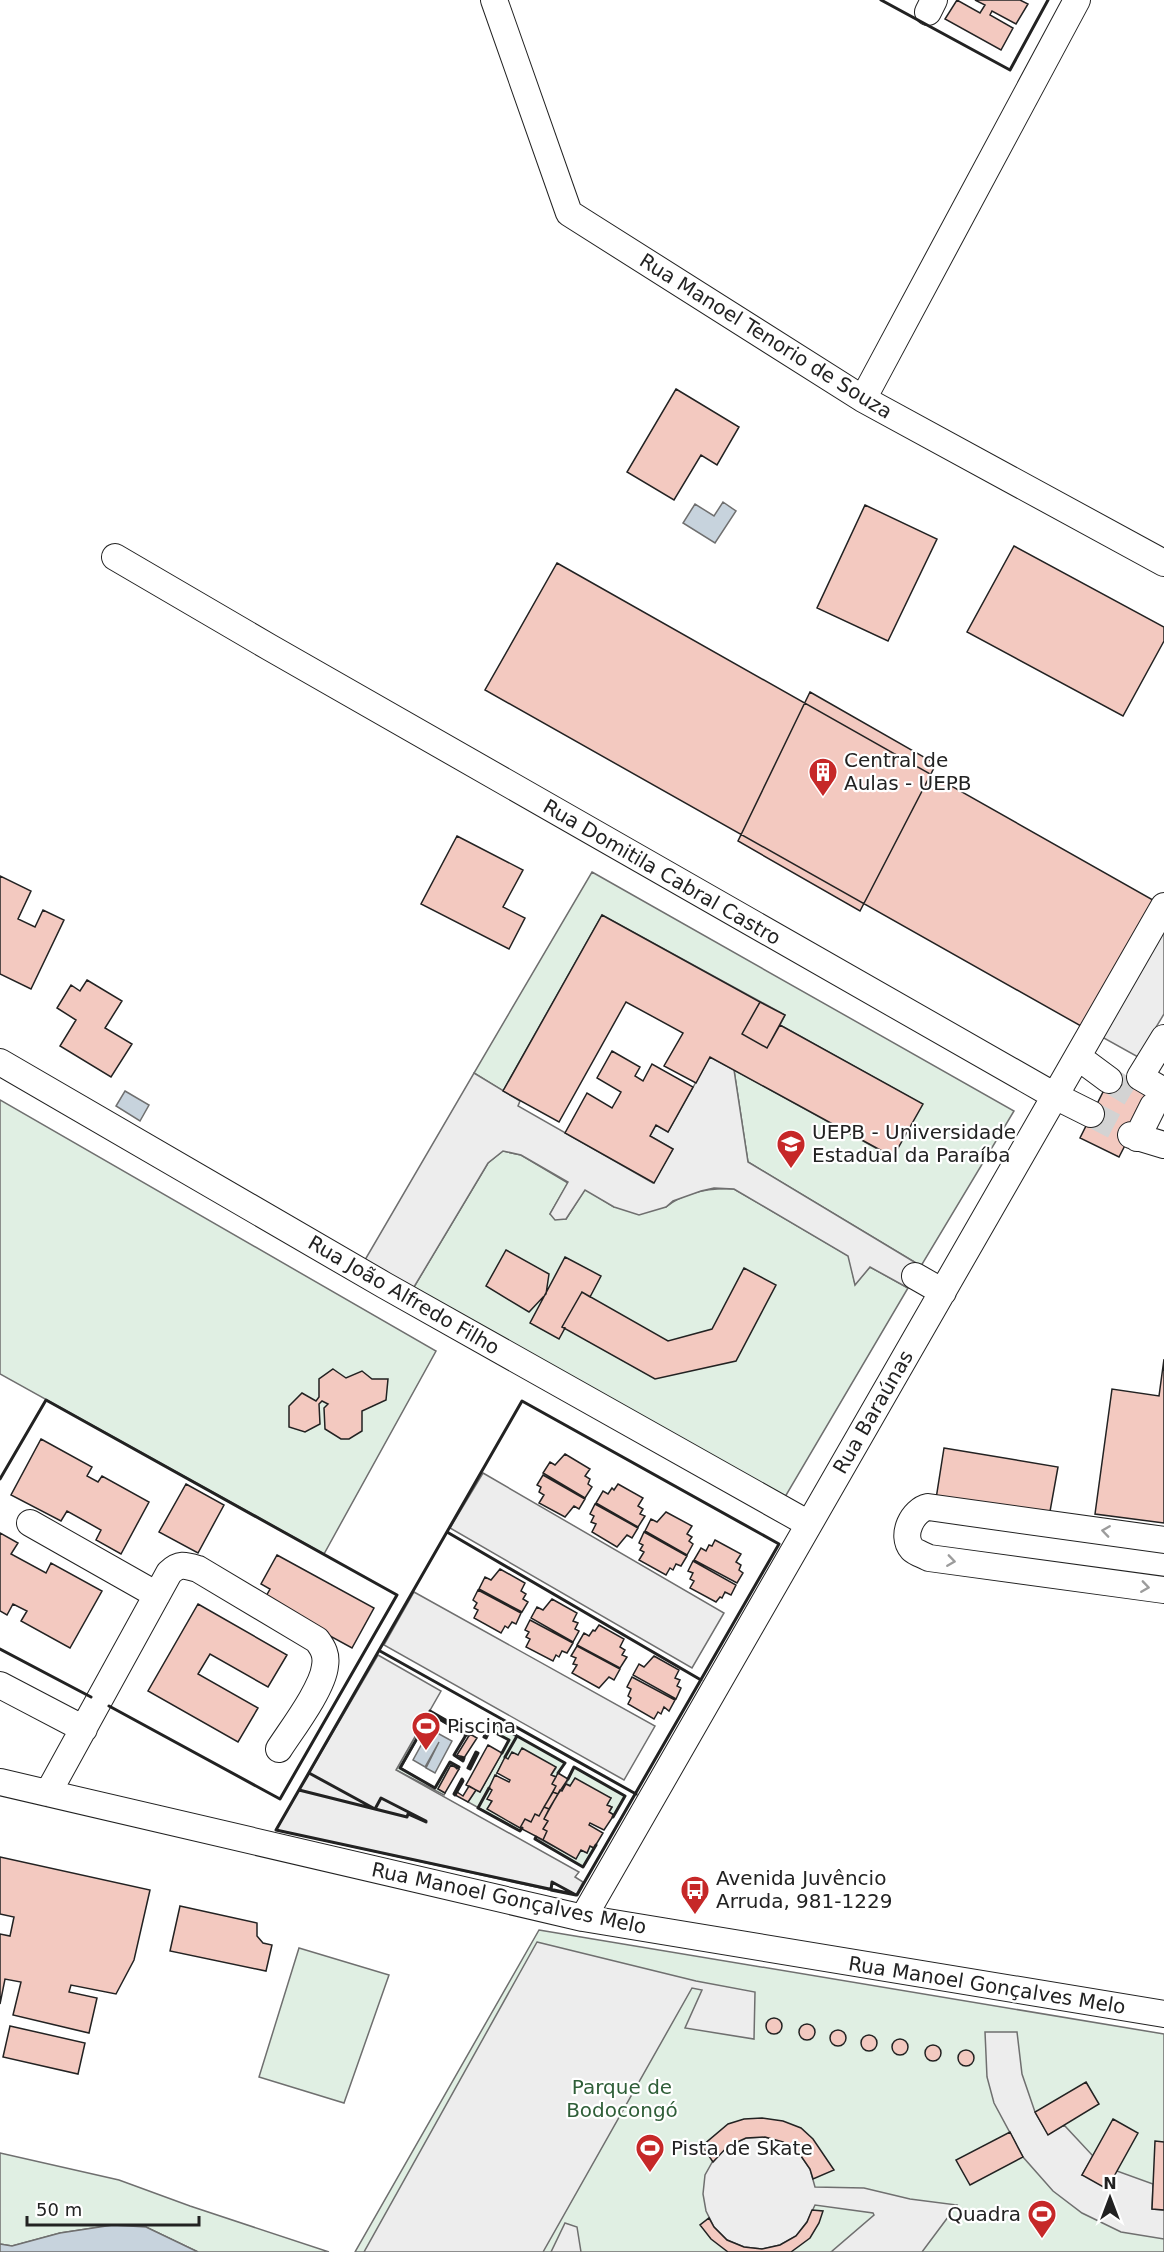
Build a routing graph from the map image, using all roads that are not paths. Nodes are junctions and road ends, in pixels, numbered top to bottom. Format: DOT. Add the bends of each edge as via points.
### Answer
graph roads {
  1 [pos="494,0"];
  2 [pos="1077,0"];
  3 [pos="863,399"];
  4 [pos="115,557"];
  5 [pos="1164,563"];
  6 [pos="1164,906"];
  7 [pos="1164,1038"];
  8 [pos="1078,1057"];
  9 [pos="0,1062"];
  10 [pos="1108,1080"];
  11 [pos="1055,1096"];
  12 [pos="1157,1103"];
  13 [pos="1091,1114"];
  14 [pos="1164,1145"];
  15 [pos="915,1276"];
  16 [pos="943,1292"];
  17 [pos="30,1523"];
  18 [pos="809,1524"];
  19 [pos="1164,1540"];
  20 [pos="1164,1590"];
  21 [pos="157,1595"];
  22 [pos="0,1685"];
  23 [pos="84,1729"];
  24 [pos="279,1749"];
  25 [pos="0,1782"];
  26 [pos="48,1793"];
  27 [pos="583,1918"];
  28 [pos="1164,2014"];
  1 -- 3 [label="street, Rua Manoel Tenorio de Souza" via="569,213"];
  2 -- 3 [label="street"];
  3 -- 5 [label="street, Rua Manoel Tenorio de Souza"];
  4 -- 11 [label="street, Rua Domitila Cabral Castro"];
  6 -- 8 [label="street, Rua Baraúnas"];
  7 -- 12 [label="street" via="1140,1077"];
  8 -- 10 [label="street"];
  8 -- 11 [label="street, Rua Baraúnas"];
  9 -- 18 [label="street, Rua João Alfredo Filho"];
  11 -- 13 [label="street, Rua Domitila Cabral Castro"];
  11 -- 16 [label="street, Rua Baraúnas"];
  12 -- 14 [label="street" via="1134,1136"];
  15 -- 16 [label="street"];
  16 -- 18 [label="street, Rua Baraúnas"];
  17 -- 21 [label="street"];
  18 -- 27 [label="street, Rua Baraúnas"];
  19 -- 20 [label="street, one-way" via="928,1507 914,1514 909,1533 913,1550 929,1558"];
  21 -- 23 [label="street"];
  21 -- 24 [label="street" via="169,1573 176,1566 186,1565 317,1640 324,1650 326,1666 321,1681"];
  22 -- 23 [label="street"];
  23 -- 26 [label="street"];
  25 -- 26 [label="street, Rua Manoel Gonçalves Melo"];
  26 -- 27 [label="street, Rua Manoel Gonçalves Melo"];
  27 -- 28 [label="street, Rua Manoel Gonçalves Melo"];
}
